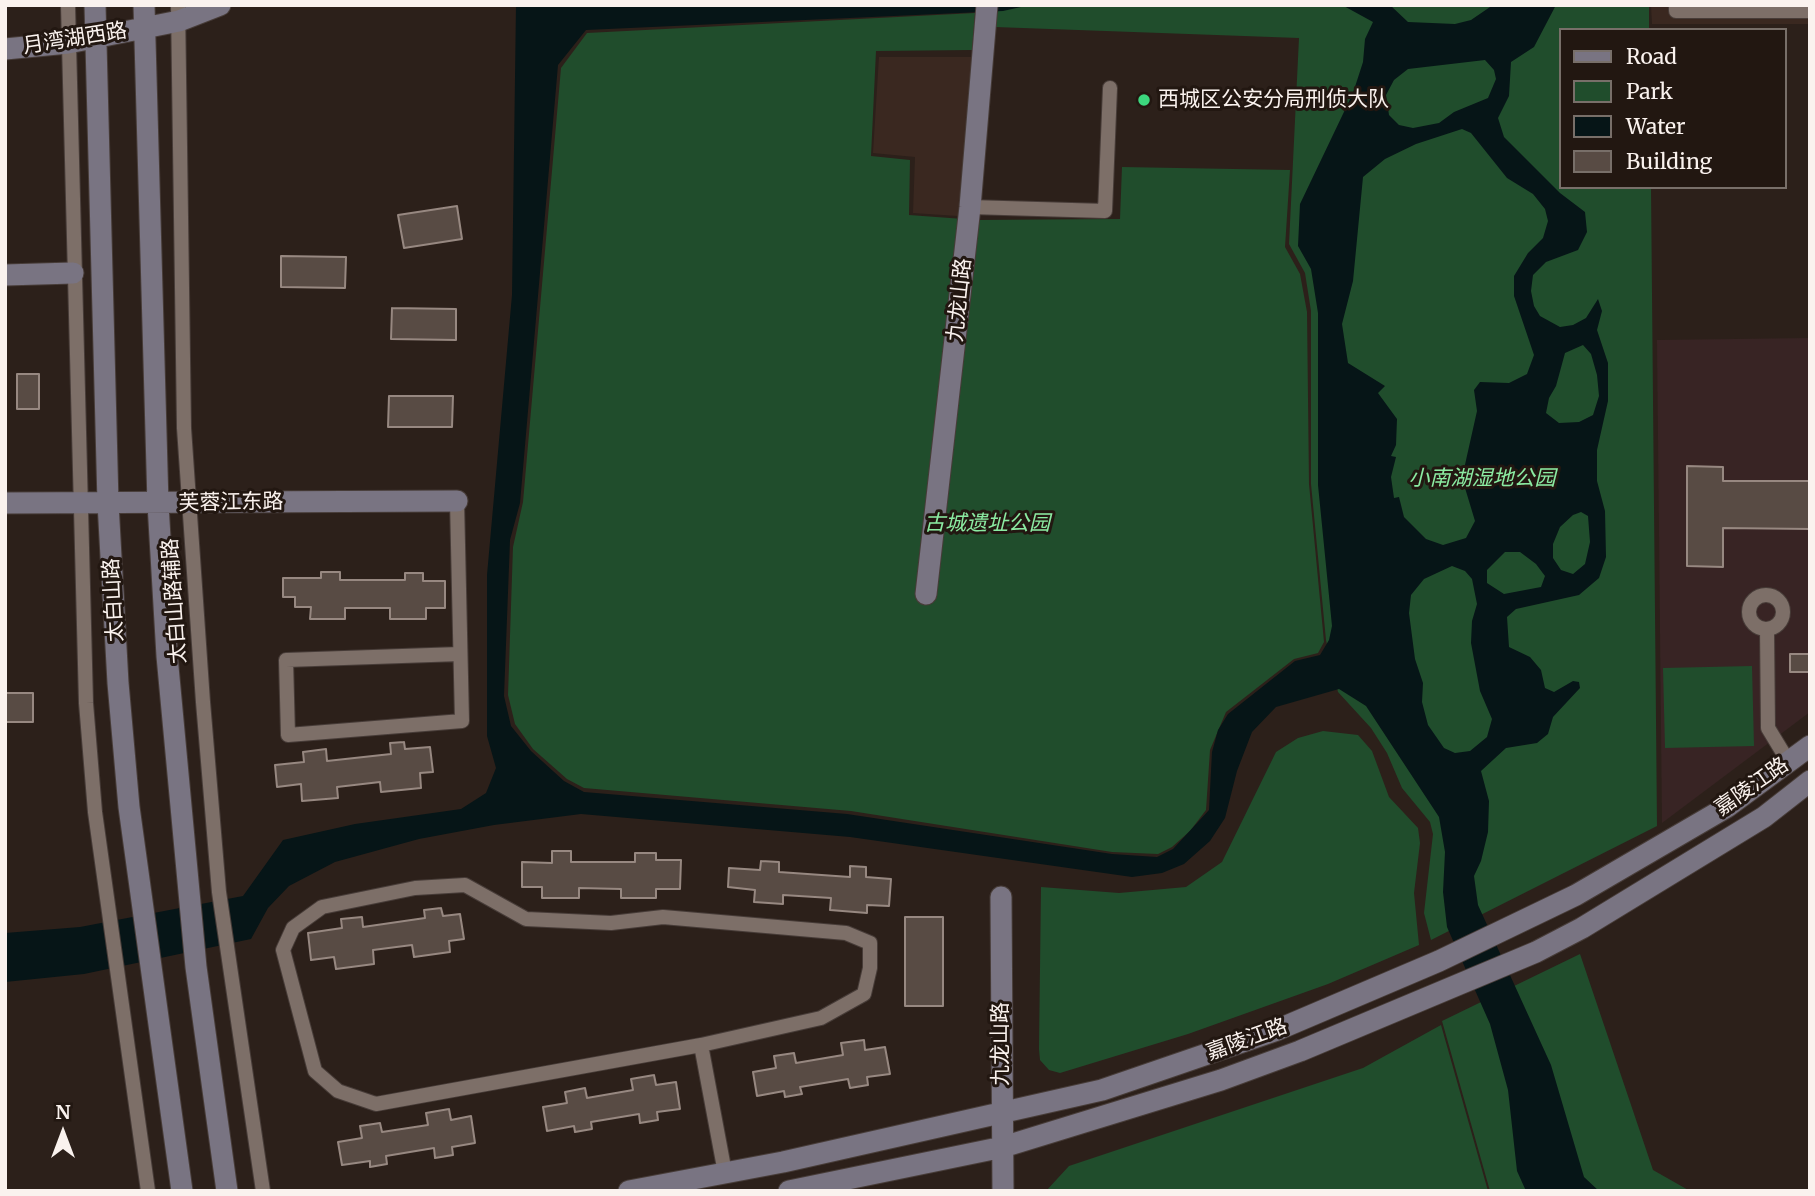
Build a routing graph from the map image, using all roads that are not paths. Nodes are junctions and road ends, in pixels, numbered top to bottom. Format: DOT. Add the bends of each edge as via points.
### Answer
graph roads {
  1 [pos="68,5"];
  2 [pos="95,5"];
  3 [pos="144,5"];
  4 [pos="220,5"];
  5 [pos="987,5"];
  6 [pos="1676,5"];
  7 [pos="1810,11"];
  8 [pos="179,13"];
  9 [pos="144,28"];
  10 [pos="95,38"];
  11 [pos="68,43"];
  12 [pos="5,49"];
  13 [pos="1110,88"];
  14 [pos="970,208"];
  15 [pos="73,273"];
  16 [pos="5,275"];
  17 [pos="457,501"];
  18 [pos="5,503"];
  19 [pos="108,503"];
  20 [pos="79,504"];
  21 [pos="158,504"];
  22 [pos="189,504"];
  23 [pos="926,594"];
  24 [pos="1767,629"];
  25 [pos="460,654"];
  26 [pos="1810,746"];
  27 [pos="1788,761"];
  28 [pos="1810,781"];
  29 [pos="1001,897"];
  30 [pos="701,1045"];
  31 [pos="1002,1114"];
  32 [pos="1003,1147"];
  33 [pos="725,1173"];
  34 [pos="148,1191"];
  35 [pos="182,1191"];
  36 [pos="227,1191"];
  37 [pos="263,1191"];
  38 [pos="629,1191"];
  39 [pos="789,1191"];
  40 [pos="1003,1191"];
  1 -- 11 [label="street"];
  2 -- 10 [label="street, 太白山路"];
  3 -- 9 [label="street"];
  4 -- 8 [label="street, 月湾湖西路"];
  5 -- 14 [label="street, 九龙山路"];
  6 -- 7 [label="street" via="1676,11"];
  8 -- 9 [label="street, 月湾湖西路"];
  8 -- 22 [label="street, 太白山路辅路"];
  9 -- 10 [label="street, 月湾湖西路"];
  9 -- 21 [label="street"];
  10 -- 11 [label="street, 月湾湖西路"];
  10 -- 19 [label="street, 太白山路"];
  11 -- 12 [label="street, 月湾湖西路"];
  11 -- 15 [label="street"];
  13 -- 14 [label="street" via="1105,211"];
  14 -- 23 [label="street, 九龙山路"];
  15 -- 16 [label="street"];
  15 -- 20 [label="street"];
  17 -- 22 [label="street, 芙蓉江东路"];
  17 -- 25 [label="street"];
  18 -- 20 [label="street, 芙蓉江东路"];
  19 -- 20 [label="street, 芙蓉江东路"];
  19 -- 21 [label="street, 芙蓉江东路"];
  19 -- 35 [label="street, 太白山路" via="118,683 141,903"];
  20 -- 34 [label="street" via="95,812"];
  21 -- 22 [label="street, 芙蓉江东路"];
  21 -- 36 [label="street" via="188,898"];
  22 -- 37 [label="street, 太白山路辅路" via="219,892"];
  24 -- 27 [label="street" via="1769,728"];
  25 -- 25 [label="street" via="462,721 288,735 286,660"];
  26 -- 27 [label="street, 嘉陵江路"];
  27 -- 31 [label="street, 嘉陵江路" via="1727,807 1515,927 1277,1030 1102,1090"];
  28 -- 32 [label="street, 嘉陵江路" via="1764,817 1582,929 1528,955 1221,1080"];
  29 -- 31 [label="street, 九龙山路"];
  30 -- 30 [label="street" via="821,1018 864,994 870,943 846,933 663,917 611,923 526,919 465,885 415,888 322,907 293,928 283,950 314,1071 338,1091 376,1104"];
  30 -- 33 [label="street"];
  31 -- 32 [label="street, 九龙山路"];
  31 -- 33 [label="street, 嘉陵江路"];
  32 -- 39 [label="street, 嘉陵江路"];
  32 -- 40 [label="street, 九龙山路"];
  33 -- 38 [label="street, 嘉陵江路"];
}
